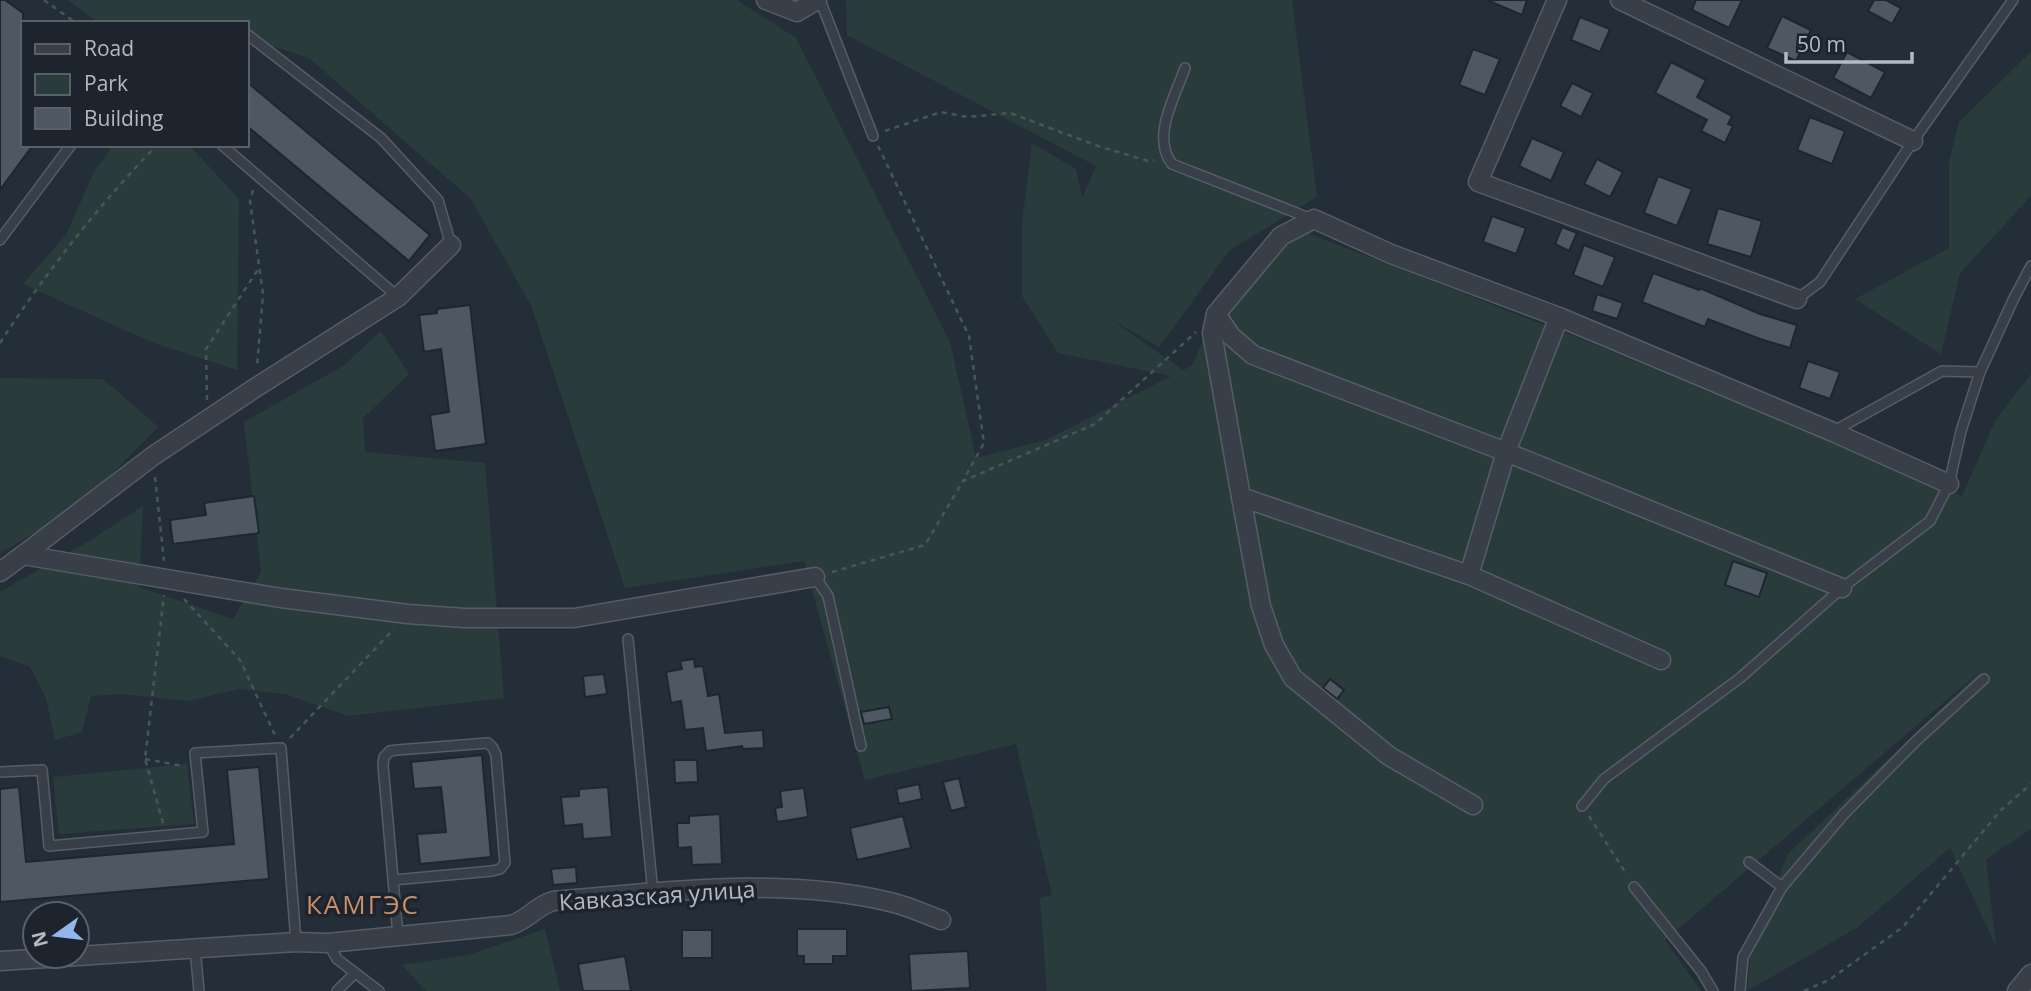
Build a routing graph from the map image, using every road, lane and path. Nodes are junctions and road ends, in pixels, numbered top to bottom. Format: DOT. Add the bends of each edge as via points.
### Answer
graph roads {
  1 [pos="44,0"];
  2 [pos="766,0"];
  3 [pos="818,0"];
  4 [pos="1557,0"];
  5 [pos="1620,0"];
  6 [pos="2013,0"];
  7 [pos="73,21"];
  8 [pos="248,35"];
  9 [pos="1185,68"];
  10 [pos="873,136"];
  11 [pos="1913,141"];
  12 [pos="70,147"];
  13 [pos="155,147"];
  14 [pos="224,147"];
  15 [pos="1167,159"];
  16 [pos="257,175"];
  17 [pos="1314,219"];
  18 [pos="0,240"];
  19 [pos="451,245"];
  20 [pos="2031,266"];
  21 [pos="259,267"];
  22 [pos="398,297"];
  23 [pos="1797,299"];
  24 [pos="1216,314"];
  25 [pos="1559,317"];
  26 [pos="0,343"];
  27 [pos="1980,372"];
  28 [pos="255,388"];
  29 [pos="207,420"];
  30 [pos="1833,432"];
  31 [pos="1506,452"];
  32 [pos="153,456"];
  33 [pos="963,481"];
  34 [pos="1949,484"];
  35 [pos="1241,497"];
  36 [pos="23,555"];
  37 [pos="0,572"];
  38 [pos="1469,575"];
  39 [pos="815,577"];
  40 [pos="166,579"];
  41 [pos="1842,588"];
  42 [pos="185,600"];
  43 [pos="408,614"];
  44 [pos="628,639"];
  45 [pos="1661,660"];
  46 [pos="1984,679"];
  47 [pos="861,746"];
  48 [pos="281,748"];
  49 [pos="145,760"];
  50 [pos="197,768"];
  51 [pos="0,772"];
  52 [pos="2031,784"];
  53 [pos="1473,804"];
  54 [pos="1583,806"];
  55 [pos="167,835"];
  56 [pos="1749,862"];
  57 [pos="393,880"];
  58 [pos="1634,887"];
  59 [pos="1782,887"];
  60 [pos="653,893"];
  61 [pos="941,920"];
  62 [pos="398,936"];
  63 [pos="296,942"];
  64 [pos="328,943"];
  65 [pos="195,948"];
  66 [pos="0,961"];
  67 [pos="355,972"];
  68 [pos="2031,974"];
  69 [pos="199,991"];
  70 [pos="337,991"];
  71 [pos="379,991"];
  72 [pos="1713,991"];
  73 [pos="1740,991"];
  74 [pos="1804,991"];
  75 [pos="2017,991"];
  1 -- 7 [label="path"];
  2 -- 3 [label="street" via="797,12"];
  3 -- 10 [label="lane"];
  4 -- 23 [label="street" via="1478,182"];
  5 -- 11 [label="street"];
  6 -- 11 [label="lane"];
  8 -- 19 [label="lane" via="381,138 438,200"];
  9 -- 15 [label="lane" via="1163,131"];
  10 -- 15 [label="path" via="941,112 967,117 1010,113 1148,161"];
  10 -- 33 [label="path" via="969,336 984,443"];
  11 -- 23 [label="lane" via="1820,282"];
  12 -- 18 [label="lane"];
  13 -- 26 [label="path" via="46,274"];
  14 -- 16 [label="lane"];
  15 -- 17 [label="lane" via="1179,168"];
  16 -- 21 [label="path" via="250,201"];
  16 -- 22 [label="lane"];
  17 -- 24 [label="street" via="1281,236"];
  17 -- 25 [label="street" via="1391,254"];
  19 -- 22 [label="street"];
  20 -- 27 [label="lane"];
  21 -- 28 [label="path" via="263,294"];
  21 -- 29 [label="path" via="206,349"];
  22 -- 28 [label="street"];
  24 -- 31 [label="street" via="1231,336 1253,355"];
  24 -- 33 [label="path" via="1095,424"];
  24 -- 35 [label="street" via="1212,333"];
  25 -- 30 [label="street"];
  25 -- 31 [label="street"];
  27 -- 30 [label="lane" via="1942,371"];
  27 -- 34 [label="lane"];
  28 -- 29 [label="street"];
  29 -- 32 [label="street"];
  30 -- 34 [label="street"];
  31 -- 38 [label="street"];
  31 -- 41 [label="street"];
  32 -- 36 [label="street"];
  32 -- 40 [label="path"];
  33 -- 39 [label="path" via="925,545"];
  34 -- 41 [label="lane" via="1930,522"];
  35 -- 38 [label="street"];
  35 -- 53 [label="street" via="1261,606 1274,645 1293,678 1389,755"];
  36 -- 37 [label="street"];
  36 -- 40 [label="street"];
  38 -- 45 [label="street"];
  39 -- 43 [label="street" via="574,618"];
  39 -- 47 [label="lane" via="828,596"];
  40 -- 43 [label="street"];
  40 -- 49 [label="path"];
  41 -- 54 [label="lane" via="1740,678 1631,756 1604,779"];
  42 -- 48 [label="path" via="240,660"];
  43 -- 48 [label="path"];
  44 -- 60 [label="lane"];
  46 -- 59 [label="lane" via="1853,804"];
  48 -- 50 [label="lane" via="195,753"];
  48 -- 63 [label="lane"];
  49 -- 50 [label="path"];
  49 -- 55 [label="path"];
  50 -- 55 [label="lane" via="203,832"];
  51 -- 55 [label="lane" via="42,770 49,846"];
  52 -- 74 [label="path" via="2001,810 1903,927 1829,980"];
  54 -- 58 [label="path"];
  56 -- 59 [label="lane"];
  57 -- 57 [label="lane" via="384,757 397,750 488,743 496,755 505,863 492,871"];
  57 -- 62 [label="lane"];
  58 -- 72 [label="lane"];
  59 -- 73 [label="lane" via="1743,957"];
  60 -- 61 [label="street, Кавказская улица" via="779,888 833,893 891,903"];
  60 -- 62 [label="street, Кавказская улица" via="553,901 511,925"];
  62 -- 64 [label="street, Кавказская улица"];
  63 -- 64 [label="street, Кавказская улица"];
  63 -- 65 [label="street, Кавказская улица"];
  64 -- 67 [label="lane" via="338,959"];
  65 -- 66 [label="street, Кавказская улица"];
  65 -- 69 [label="lane"];
  67 -- 70 [label="lane"];
  67 -- 71 [label="lane"];
  68 -- 75 [label="street"];
}
